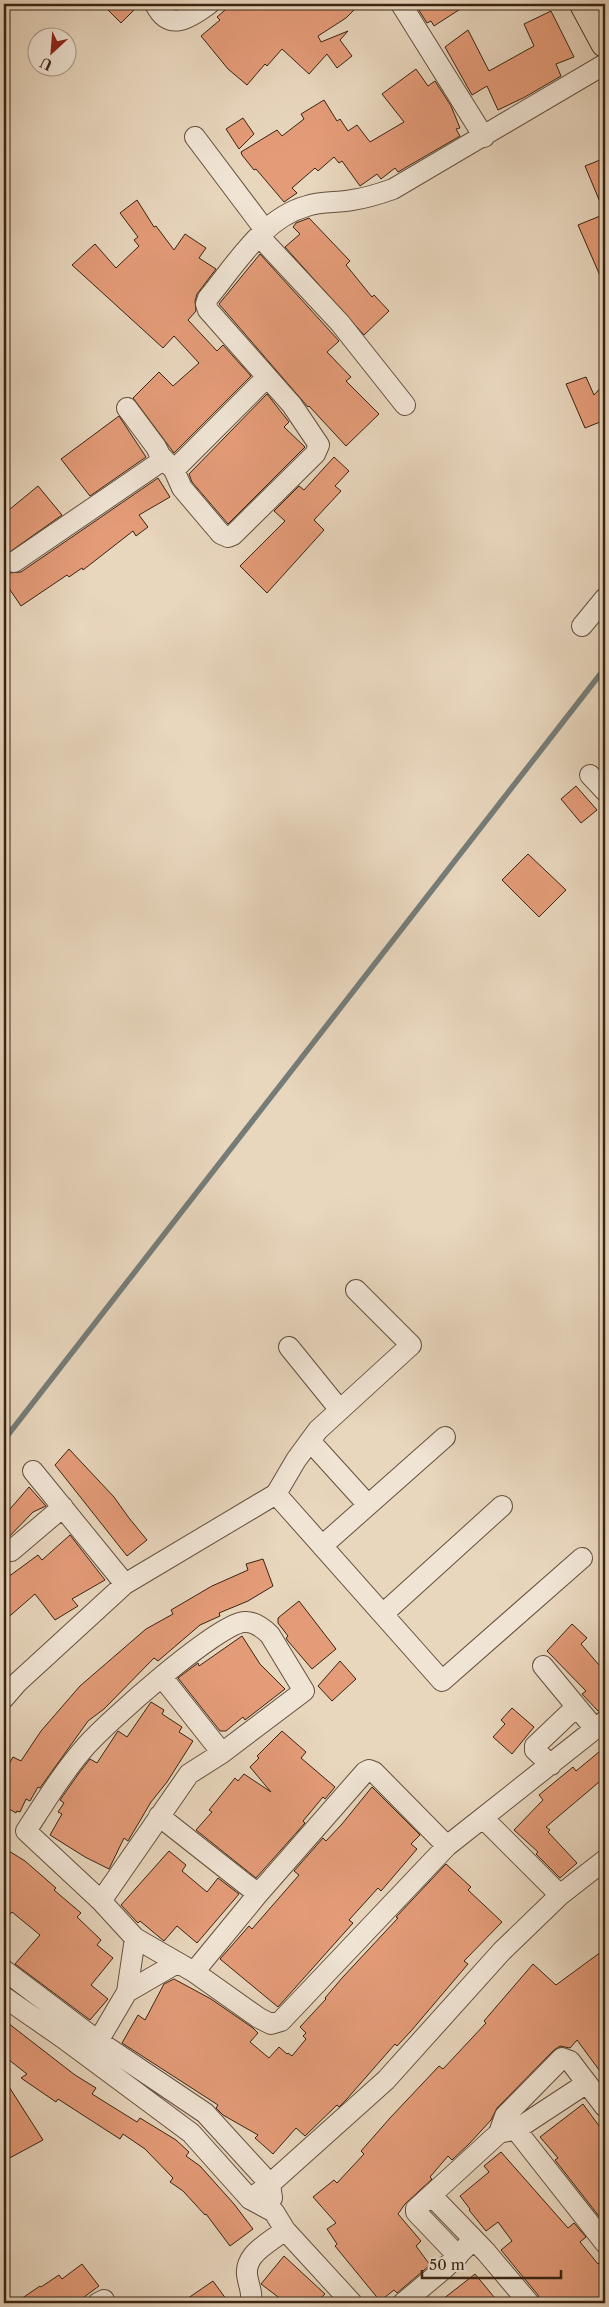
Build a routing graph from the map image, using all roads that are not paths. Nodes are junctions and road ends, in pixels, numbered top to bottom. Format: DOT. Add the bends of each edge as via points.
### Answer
graph roads {
  1 [pos="155,4"];
  2 [pos="209,4"];
  3 [pos="401,4"];
  4 [pos="584,4"];
  5 [pos="605,42"];
  6 [pos="605,64"];
  7 [pos="195,137"];
  8 [pos="484,137"];
  9 [pos="262,233"];
  10 [pos="267,377"];
  11 [pos="405,405"];
  12 [pos="127,408"];
  13 [pos="168,465"];
  14 [pos="14,562"];
  15 [pos="605,598"];
  16 [pos="582,626"];
  17 [pos="590,775"];
  18 [pos="605,791"];
  19 [pos="356,1290"];
  20 [pos="289,1347"];
  21 [pos="340,1410"];
  22 [pos="445,1437"];
  23 [pos="310,1441"];
  24 [pos="33,1471"];
  25 [pos="276,1494"];
  26 [pos="368,1505"];
  27 [pos="502,1506"];
  28 [pos="63,1507"];
  29 [pos="322,1546"];
  30 [pos="11,1551"];
  31 [pos="582,1558"];
  32 [pos="125,1584"];
  33 [pos="384,1613"];
  34 [pos="542,1666"];
  35 [pos="162,1677"];
  36 [pos="4,1698"];
  37 [pos="576,1706"];
  38 [pos="600,1725"];
  39 [pos="222,1753"];
  40 [pos="551,1765"];
  41 [pos="159,1816"];
  42 [pos="483,1818"];
  43 [pos="447,1846"];
  44 [pos="605,1860"];
  45 [pos="258,1894"];
  46 [pos="560,1895"];
  47 [pos="101,1901"];
  48 [pos="135,1938"];
  49 [pos="185,1968"];
  50 [pos="4,1970"];
  51 [pos="127,1992"];
  52 [pos="4,1998"];
  53 [pos="93,2049"];
  54 [pos="587,2083"];
  55 [pos="605,2107"];
  56 [pos="507,2126"];
  57 [pos="270,2184"];
  58 [pos="431,2195"];
  59 [pos="250,2199"];
  60 [pos="274,2212"];
  61 [pos="285,2230"];
  62 [pos="473,2240"];
  63 [pos="605,2243"];
  64 [pos="458,2256"];
  65 [pos="250,2303"];
  66 [pos="352,2303"];
  67 [pos="403,2303"];
  68 [pos="529,2303"];
  1 -- 2 [label="street" via="168,20 174,22"];
  3 -- 8 [label="street"];
  4 -- 5 [label="main road"];
  6 -- 8 [label="street"];
  7 -- 9 [label="street"];
  8 -- 9 [label="street" via="393,189 352,200 309,205 279,218"];
  9 -- 10 [label="street" via="206,304"];
  9 -- 11 [label="street"];
  10 -- 13 [label="street"];
  10 -- 13 [label="street" via="292,405 318,442 318,448 233,535 228,538 221,534 182,488"];
  12 -- 13 [label="street"];
  13 -- 14 [label="street"];
  15 -- 16 [label="street"];
  17 -- 18 [label="street"];
  19 -- 21 [label="street" via="411,1346"];
  20 -- 21 [label="street"];
  21 -- 23 [label="street"];
  22 -- 26 [label="street"];
  23 -- 25 [label="street"];
  23 -- 26 [label="street"];
  24 -- 28 [label="street"];
  25 -- 29 [label="street"];
  25 -- 32 [label="street"];
  26 -- 29 [label="street"];
  27 -- 33 [label="street"];
  28 -- 30 [label="street"];
  28 -- 32 [label="street"];
  29 -- 33 [label="street"];
  31 -- 33 [label="street" via="442,1681"];
  32 -- 36 [label="street"];
  34 -- 37 [label="street"];
  35 -- 39 [label="street"];
  35 -- 39 [label="street" via="235,1624 257,1624 270,1635 304,1691"];
  35 -- 47 [label="street" via="86,1746 26,1831"];
  37 -- 38 [label="street"];
  37 -- 40 [label="street" via="535,1746 535,1750"];
  38 -- 40 [label="street"];
  39 -- 41 [label="street" via="189,1774"];
  40 -- 42 [label="street"];
  41 -- 45 [label="street"];
  41 -- 47 [label="street"];
  42 -- 43 [label="street"];
  42 -- 46 [label="street"];
  43 -- 45 [label="street" via="370,1770"];
  43 -- 49 [label="street" via="281,2021 272,2024 259,2018"];
  44 -- 46 [label="street"];
  45 -- 49 [label="street"];
  46 -- 57 [label="street" via="502,1951 386,2080"];
  47 -- 48 [label="street"];
  48 -- 49 [label="street"];
  48 -- 51 [label="street"];
  49 -- 51 [label="street"];
  50 -- 53 [label="street"];
  51 -- 53 [label="street"];
  52 -- 53 [label="street"];
  53 -- 57 [label="street" via="205,2113"];
  53 -- 59 [label="street" via="191,2132"];
  54 -- 55 [label="street"];
  54 -- 56 [label="street"];
  54 -- 56 [label="street" via="570,2061 562,2058"];
  56 -- 58 [label="street"];
  56 -- 63 [label="street"];
  57 -- 59 [label="street"];
  57 -- 60 [label="street"];
  58 -- 62 [label="street"];
  58 -- 64 [label="street" via="416,2210"];
  59 -- 60 [label="street"];
  60 -- 61 [label="street"];
  61 -- 65 [label="street" via="247,2263 245,2271 252,2295"];
  61 -- 66 [label="street"];
  62 -- 64 [label="street"];
  62 -- 68 [label="street"];
  64 -- 67 [label="street"];
}
